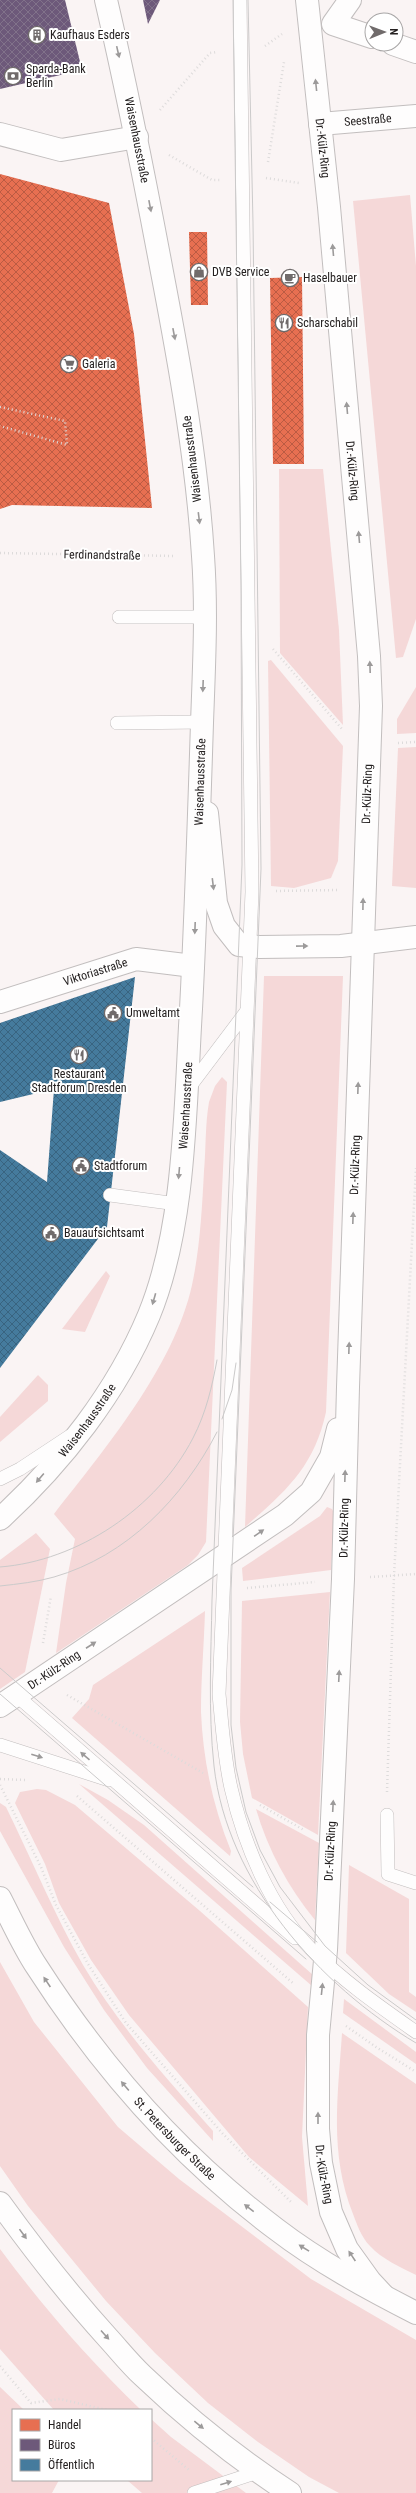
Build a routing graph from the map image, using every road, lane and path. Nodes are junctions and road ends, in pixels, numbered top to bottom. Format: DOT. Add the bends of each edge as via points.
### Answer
graph roads {
  1 [pos="106,0"];
  2 [pos="240,0"];
  3 [pos="307,0"];
  4 [pos="350,0"];
  5 [pos="364,34"];
  6 [pos="404,48"];
  7 [pos="416,52"];
  8 [pos="284,60"];
  9 [pos="416,116"];
  10 [pos="320,124"];
  11 [pos="0,134"];
  12 [pos="137,137"];
  13 [pos="265,178"];
  14 [pos="0,407"];
  15 [pos="0,426"];
  16 [pos="0,553"];
  17 [pos="203,556"];
  18 [pos="119,617"];
  19 [pos="205,617"];
  20 [pos="270,646"];
  21 [pos="202,722"];
  22 [pos="117,723"];
  23 [pos="416,742"];
  24 [pos="369,744"];
  25 [pos="201,748"];
  26 [pos="364,890"];
  27 [pos="252,892"];
  28 [pos="416,937"];
  29 [pos="362,943"];
  30 [pos="249,947"];
  31 [pos="193,966"];
  32 [pos="0,1002"];
  33 [pos="246,1012"];
  34 [pos="186,1092"];
  35 [pos="416,1168"];
  36 [pos="110,1195"];
  37 [pos="177,1204"];
  38 [pos="348,1387"];
  39 [pos="84,1426"];
  40 [pos="0,1479"];
  41 [pos="0,1519"];
  42 [pos="224,1557"];
  43 [pos="416,1574"];
  44 [pos="394,1576"];
  45 [pos="343,1579"];
  46 [pos="223,1594"];
  47 [pos="51,1596"];
  48 [pos="43,1647"];
  49 [pos="61,1692"];
  50 [pos="8,1700"];
  51 [pos="0,1745"];
  52 [pos="0,1779"];
  53 [pos="30,1780"];
  54 [pos="115,1781"];
  55 [pos="0,1785"];
  56 [pos="231,1788"];
  57 [pos="72,1791"];
  58 [pos="387,1815"];
  59 [pos="331,1845"];
  60 [pos="416,1883"];
  61 [pos="0,1898"];
  62 [pos="317,1955"];
  63 [pos="320,2006"];
  64 [pos="416,2032"];
  65 [pos="416,2072"];
  66 [pos="0,2202"];
  67 [pos="296,2207"];
  68 [pos="386,2297"];
  69 [pos="416,2313"];
  70 [pos="0,2366"];
  71 [pos="102,2409"];
  72 [pos="152,2439"];
  73 [pos="258,2472"];
  74 [pos="210,2488"];
  75 [pos="194,2493"];
  76 [pos="290,2493"];
  1 -- 12 [label="main road, Waisenhausstraße, one-way"];
  2 -- 27 [label="lane"];
  10 -- 3 [label="main road, Dr.-Külz-Ring, one-way"];
  4 -- 5 [label="main road" via="333,24"];
  6 -- 7 [label="main road"];
  8 -- 13 [label="path"];
  9 -- 10 [label="main road, Seestraße"];
  24 -- 10 [label="main road, Dr.-Külz-Ring, one-way" via="369,656"];
  11 -- 12 [label="main road" via="61,150"];
  12 -- 17 [label="main road, Waisenhausstraße, one-way" via="181,372"];
  14 -- 15 [label="path" via="65,421 67,446"];
  16 -- 17 [label="path, Ferdinandstraße"];
  17 -- 19 [label="main road, Waisenhausstraße"];
  18 -- 19 [label="lane"];
  19 -- 21 [label="main road, Waisenhausstraße, one-way"];
  20 -- 24 [label="path" via="349,738"];
  21 -- 22 [label="lane"];
  21 -- 25 [label="main road, Waisenhausstraße"];
  23 -- 24 [label="path"];
  24 -- 26 [label="main road, Dr.-Külz-Ring"];
  25 -- 30 [label="main road, one-way" via="216,903 224,926 239,944"];
  25 -- 31 [label="main road, Waisenhausstraße, one-way"];
  26 -- 27 [label="path"];
  29 -- 26 [label="main road, Dr.-Külz-Ring, one-way"];
  27 -- 30 [label="lane"];
  28 -- 29 [label="main road"];
  30 -- 29 [label="main road, one-way" via="341,946"];
  38 -- 29 [label="main road, Dr.-Külz-Ring, one-way"];
  30 -- 33 [label="lane"];
  31 -- 32 [label="main road, Viktoriastraße" via="136,959"];
  31 -- 34 [label="main road, Waisenhausstraße"];
  33 -- 34 [label="lane"];
  33 -- 42 [label="lane"];
  34 -- 37 [label="main road, Waisenhausstraße, one-way"];
  35 -- 44 [label="path"];
  36 -- 37 [label="lane"];
  37 -- 39 [label="main road, Waisenhausstraße, one-way" via="165,1262 151,1311 130,1356"];
  42 -- 38 [label="main road, Dr.-Külz-Ring, one-way" via="285,1515 311,1492 331,1457"];
  45 -- 38 [label="main road, Dr.-Külz-Ring, one-way"];
  39 -- 40 [label="lane" via="20,1469"];
  39 -- 41 [label="main road, Waisenhausstraße, one-way" via="25,1495"];
  42 -- 46 [label="lane"];
  50 -- 42 [label="main road, Dr.-Külz-Ring, one-way"];
  43 -- 44 [label="path"];
  44 -- 45 [label="path"];
  44 -- 58 [label="path"];
  45 -- 46 [label="path" via="232,1590"];
  59 -- 45 [label="main road, Dr.-Külz-Ring, one-way"];
  46 -- 56 [label="lane" via="219,1694"];
  47 -- 48 [label="path"];
  49 -- 56 [label="path"];
  54 -- 50 [label="lane, one-way"];
  51 -- 54 [label="lane, one-way"];
  52 -- 53 [label="path"];
  54 -- 62 [label="lane" via="291,1936"];
  55 -- 67 [label="path" via="41,1867 56,1905 88,1964 126,2022 223,2134"];
  56 -- 59 [label="path"];
  56 -- 62 [label="lane" via="250,1849 279,1910"];
  57 -- 63 [label="path"];
  58 -- 60 [label="lane" via="388,1874"];
  59 -- 62 [label="main road, Dr.-Külz-Ring"];
  68 -- 61 [label="main road, St. Petersburger Straße, one-way" via="277,2230 221,2186 158,2125 91,2047 36,1966"];
  63 -- 62 [label="main road, Dr.-Külz-Ring, one-way"];
  62 -- 64 [label="lane" via="358,1991"];
  63 -- 65 [label="path" via="376,2047"];
  68 -- 63 [label="main road, Dr.-Külz-Ring, one-way" via="370,2281 348,2249 331,2212 325,2188 318,2129"];
  66 -- 73 [label="main road, one-way" via="30,2245 142,2375 187,2416"];
  68 -- 69 [label="main road, St. Petersburger Straße"];
  70 -- 71 [label="path" via="31,2403 60,2400"];
  72 -- 74 [label="path"];
  74 -- 73 [label="lane, one-way"];
  73 -- 76 [label="main road"];
  74 -- 75 [label="lane"];
}
